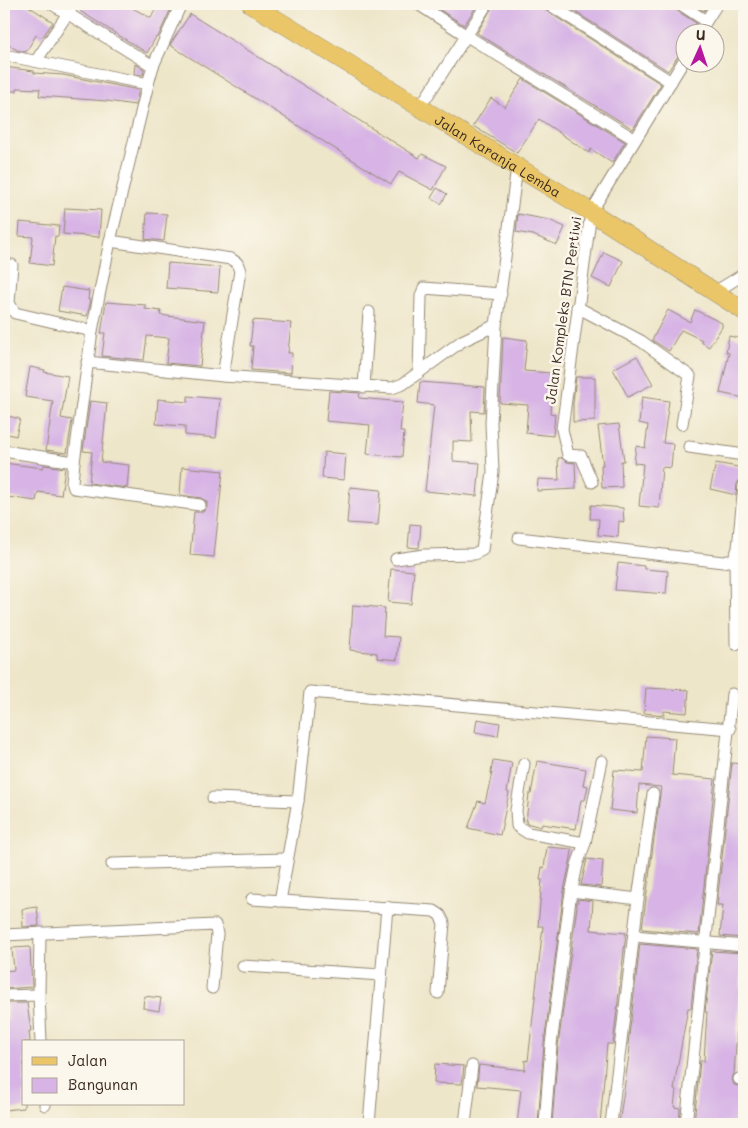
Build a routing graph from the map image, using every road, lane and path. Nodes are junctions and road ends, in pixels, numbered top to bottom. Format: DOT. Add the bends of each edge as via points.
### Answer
graph roads {
  1 [pos="52,4"];
  2 [pos="181,4"];
  3 [pos="251,4"];
  4 [pos="418,4"];
  5 [pos="487,4"];
  6 [pos="548,4"];
  7 [pos="680,4"];
  8 [pos="717,4"];
  9 [pos="71,8"];
  10 [pos="706,21"];
  11 [pos="467,36"];
  12 [pos="4,55"];
  13 [pos="36,60"];
  14 [pos="153,66"];
  15 [pos="677,72"];
  16 [pos="671,82"];
  17 [pos="148,84"];
  18 [pos="420,107"];
  19 [pos="634,139"];
  20 [pos="517,167"];
  21 [pos="591,212"];
  22 [pos="110,241"];
  23 [pos="12,265"];
  24 [pos="744,274"];
  25 [pos="715,292"];
  26 [pos="501,294"];
  27 [pos="577,307"];
  28 [pos="744,311"];
  29 [pos="370,312"];
  30 [pos="496,325"];
  31 [pos="92,331"];
  32 [pos="87,362"];
  33 [pos="420,373"];
  34 [pos="223,376"];
  35 [pos="364,387"];
  36 [pos="682,424"];
  37 [pos="689,447"];
  38 [pos="4,451"];
  39 [pos="744,455"];
  40 [pos="74,462"];
  41 [pos="592,482"];
  42 [pos="744,485"];
  43 [pos="200,505"];
  44 [pos="518,538"];
  45 [pos="736,557"];
  46 [pos="396,559"];
  47 [pos="736,644"];
  48 [pos="732,694"];
  49 [pos="730,729"];
  50 [pos="602,762"];
  51 [pos="524,764"];
  52 [pos="653,794"];
  53 [pos="213,798"];
  54 [pos="298,800"];
  55 [pos="585,842"];
  56 [pos="287,860"];
  57 [pos="112,864"];
  58 [pos="571,891"];
  59 [pos="252,899"];
  60 [pos="638,899"];
  61 [pos="280,901"];
  62 [pos="386,908"];
  63 [pos="40,933"];
  64 [pos="4,935"];
  65 [pos="634,936"];
  66 [pos="706,943"];
  67 [pos="744,946"];
  68 [pos="243,966"];
  69 [pos="381,975"];
  70 [pos="212,988"];
  71 [pos="438,993"];
  72 [pos="39,995"];
  73 [pos="4,996"];
  74 [pos="41,1040"];
  75 [pos="472,1066"];
  76 [pos="369,1124"];
  77 [pos="465,1124"];
  78 [pos="545,1124"];
  79 [pos="611,1124"];
  80 [pos="686,1124"];
  1 -- 9 [label="street"];
  2 -- 14 [label="street"];
  3 -- 18 [label="main road, Jalan Karanja Lemba"];
  4 -- 11 [label="street"];
  5 -- 11 [label="street"];
  6 -- 16 [label="street"];
  7 -- 10 [label="street"];
  8 -- 10 [label="street"];
  9 -- 13 [label="street"];
  9 -- 14 [label="street"];
  11 -- 18 [label="street"];
  11 -- 19 [label="street"];
  12 -- 13 [label="street"];
  13 -- 17 [label="street"];
  14 -- 17 [label="street"];
  15 -- 16 [label="street, Jalan Kompleks BTN Pertiwi"];
  16 -- 19 [label="street, Jalan Kompleks BTN Pertiwi"];
  17 -- 22 [label="street"];
  18 -- 20 [label="main road, Jalan Karanja Lemba"];
  19 -- 21 [label="street, Jalan Kompleks BTN Pertiwi"];
  20 -- 21 [label="main road, Jalan Karanja Lemba"];
  20 -- 26 [label="street"];
  21 -- 25 [label="main road, Jalan Karanja Lemba"];
  21 -- 27 [label="street, Jalan Kompleks BTN Pertiwi"];
  22 -- 31 [label="street"];
  22 -- 34 [label="street" via="231,259 237,263 240,271"];
  23 -- 31 [label="street" via="9,303 15,313"];
  24 -- 25 [label="street"];
  25 -- 28 [label="main road, Jalan Karanja Lemba"];
  26 -- 30 [label="street"];
  26 -- 33 [label="street" via="424,288 421,296"];
  27 -- 36 [label="street" via="641,341 690,376"];
  27 -- 41 [label="street, Jalan Kompleks BTN Pertiwi" via="562,429 568,455 581,456"];
  29 -- 35 [label="street"];
  30 -- 33 [label="street" via="462,341"];
  30 -- 46 [label="street" via="491,423 493,472 482,550 474,554"];
  31 -- 32 [label="street"];
  32 -- 34 [label="street"];
  32 -- 40 [label="street"];
  33 -- 35 [label="street" via="392,388"];
  34 -- 35 [label="street"];
  37 -- 39 [label="street"];
  38 -- 40 [label="street"];
  40 -- 43 [label="street" via="74,488"];
  42 -- 45 [label="street"];
  44 -- 45 [label="street" via="723,562"];
  45 -- 47 [label="street"];
  48 -- 49 [label="street"];
  49 -- 54 [label="street" via="310,692"];
  49 -- 66 [label="street"];
  50 -- 55 [label="street"];
  51 -- 55 [label="street" via="516,810 517,826 528,833"];
  52 -- 60 [label="street"];
  53 -- 54 [label="street"];
  54 -- 56 [label="street"];
  55 -- 58 [label="street"];
  56 -- 57 [label="street"];
  56 -- 61 [label="street"];
  58 -- 60 [label="street"];
  58 -- 78 [label="street" via="551,1045"];
  59 -- 61 [label="street"];
  60 -- 65 [label="street"];
  61 -- 62 [label="street"];
  62 -- 69 [label="street"];
  62 -- 71 [label="street" via="434,911 443,918"];
  63 -- 64 [label="street"];
  63 -- 70 [label="street" via="215,925"];
  63 -- 72 [label="street"];
  65 -- 66 [label="street"];
  65 -- 79 [label="street"];
  66 -- 67 [label="street"];
  66 -- 80 [label="street"];
  68 -- 69 [label="street"];
  69 -- 76 [label="street"];
  72 -- 73 [label="street"];
  72 -- 74 [label="street"];
  75 -- 77 [label="street"];
}
